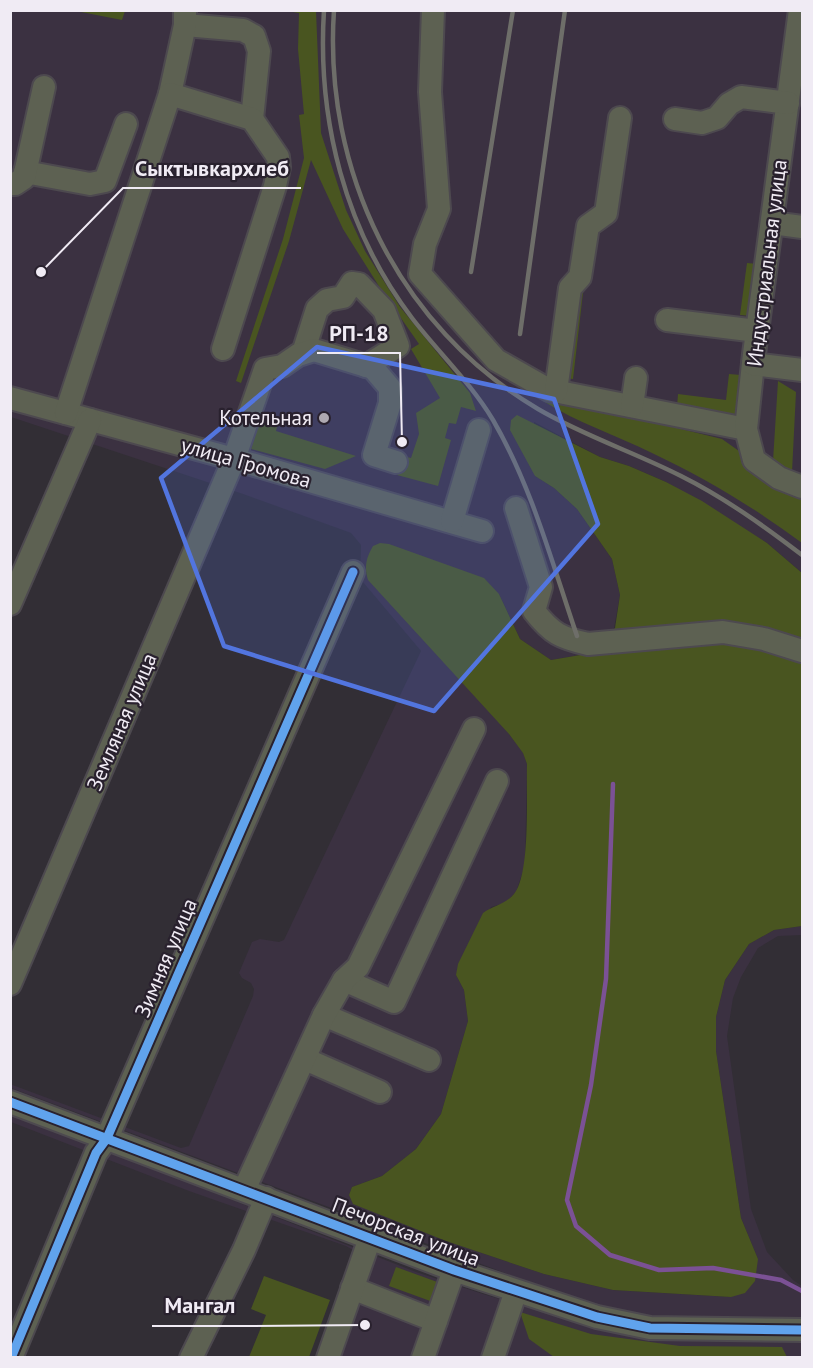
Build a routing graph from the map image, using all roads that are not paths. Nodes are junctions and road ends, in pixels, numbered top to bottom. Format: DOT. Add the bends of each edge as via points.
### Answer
graph roads {
  1 [pos="433,10"];
  2 [pos="800,10"];
  3 [pos="185,18"];
  4 [pos="44,87"];
  5 [pos="170,94"];
  6 [pos="788,103"];
  7 [pos="620,118"];
  8 [pos="252,119"];
  9 [pos="675,119"];
  10 [pos="126,124"];
  11 [pos="18,178"];
  12 [pos="772,223"];
  13 [pos="802,227"];
  14 [pos="668,320"];
  15 [pos="758,331"];
  16 [pos="223,349"];
  17 [pos="303,353"];
  18 [pos="753,364"];
  19 [pos="366,366"];
  20 [pos="802,370"];
  21 [pos="636,378"];
  22 [pos="556,391"];
  23 [pos="10,398"];
  24 [pos="632,406"];
  25 [pos="66,413"];
  26 [pos="90,420"];
  27 [pos="746,429"];
  28 [pos="479,430"];
  29 [pos="234,459"];
  30 [pos="396,462"];
  31 [pos="802,487"];
  32 [pos="516,508"];
  33 [pos="452,522"];
  34 [pos="482,531"];
  35 [pos="353,572"];
  36 [pos="10,604"];
  37 [pos="802,651"];
  38 [pos="474,729"];
  39 [pos="497,781"];
  40 [pos="344,980"];
  41 [pos="10,984"];
  42 [pos="324,1015"];
  43 [pos="305,1059"];
  44 [pos="429,1060"];
  45 [pos="380,1092"];
  46 [pos="10,1102"];
  47 [pos="107,1138"];
  48 [pos="244,1190"];
  49 [pos="266,1198"];
  50 [pos="370,1238"];
  51 [pos="454,1270"];
  52 [pos="352,1288"];
  53 [pos="516,1291"];
  54 [pos="436,1321"];
  55 [pos="802,1330"];
  56 [pos="193,1357"];
  57 [pos="11,1358"];
  58 [pos="328,1358"];
  59 [pos="423,1358"];
  60 [pos="492,1358"];
  1 -- 22 [label="street" via="430,92 439,209 425,244 420,274 496,360"];
  2 -- 6 [label="street, Индустриальная улица"];
  3 -- 5 [label="street"];
  3 -- 8 [label="street" via="243,30 254,36 259,51"];
  4 -- 11 [label="street"];
  5 -- 8 [label="street"];
  5 -- 25 [label="street"];
  6 -- 9 [label="street" via="741,97 717,118 702,123"];
  6 -- 12 [label="street, Индустриальная улица"];
  7 -- 22 [label="street" via="606,213 588,226 580,277 570,288"];
  8 -- 16 [label="street" via="278,157 279,167"];
  10 -- 11 [label="street" via="105,181 90,184"];
  12 -- 13 [label="street"];
  12 -- 15 [label="street, Индустриальная улица"];
  14 -- 15 [label="street"];
  15 -- 18 [label="street, Индустриальная улица"];
  17 -- 19 [label="street" via="314,350"];
  17 -- 19 [label="street" via="317,309 327,300 343,297 352,283 359,284 384,310 398,346"];
  17 -- 29 [label="street, Земляная улица" via="282,366 265,369"];
  18 -- 20 [label="street"];
  18 -- 27 [label="street, Индустриальная улица"];
  19 -- 30 [label="street" via="373,368 390,388 390,403 374,455"];
  21 -- 24 [label="street"];
  22 -- 24 [label="street"];
  23 -- 25 [label="street, улица Громова"];
  24 -- 27 [label="street"];
  25 -- 26 [label="street, улица Громова"];
  26 -- 29 [label="street, улица Громова"];
  26 -- 36 [label="street"];
  27 -- 31 [label="street, Индустриальная улица" via="754,460 779,478"];
  28 -- 33 [label="street"];
  29 -- 33 [label="street, улица Громова"];
  29 -- 41 [label="street, Земляная улица"];
  32 -- 37 [label="street" via="541,586 534,611 547,628 567,639 588,644 723,632"];
  33 -- 34 [label="street, улица Громова"];
  35 -- 47 [label="street, Зимняя улица"];
  38 -- 40 [label="street" via="358,967"];
  39 -- 40 [label="street" via="394,1002"];
  40 -- 42 [label="street"];
  42 -- 43 [label="street"];
  42 -- 44 [label="street"];
  43 -- 45 [label="street"];
  43 -- 48 [label="street"];
  46 -- 47 [label="street, Печорская улица"];
  47 -- 48 [label="street, Печорская улица"];
  47 -- 57 [label="street, Зимняя улица" via="96,1153"];
  48 -- 49 [label="street, Печорская улица"];
  49 -- 50 [label="street, Печорская улица"];
  49 -- 56 [label="street"];
  50 -- 51 [label="street, Печорская улица"];
  50 -- 52 [label="street"];
  51 -- 53 [label="street, Печорская улица"];
  51 -- 54 [label="street"];
  52 -- 54 [label="street"];
  52 -- 58 [label="street"];
  53 -- 55 [label="street, Печорская улица" via="597,1317 650,1328"];
  53 -- 60 [label="street"];
  54 -- 59 [label="street"];
}
